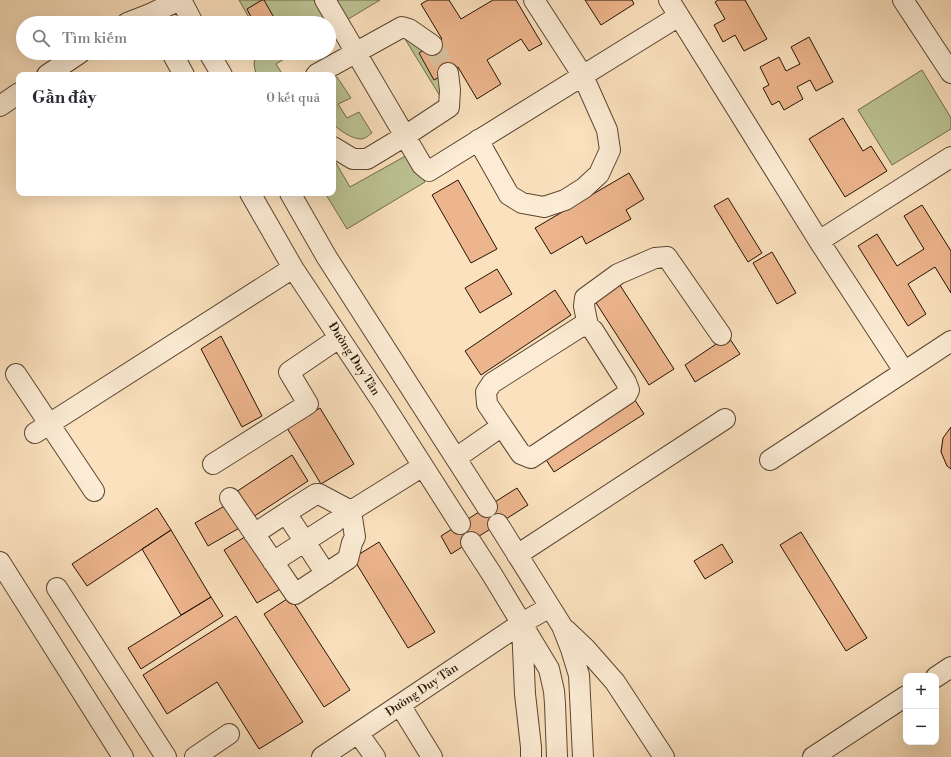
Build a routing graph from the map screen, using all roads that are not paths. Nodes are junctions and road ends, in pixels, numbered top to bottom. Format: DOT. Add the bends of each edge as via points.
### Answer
graph roads {
  1 [pos="180,0"];
  2 [pos="324,0"];
  3 [pos="534,0"];
  4 [pos="904,0"];
  5 [pos="674,8"];
  6 [pos="150,12"];
  7 [pos="189,16"];
  8 [pos="334,16"];
  9 [pos="336,20"];
  10 [pos="432,45"];
  11 [pos="356,53"];
  12 [pos="70,60"];
  13 [pos="176,60"];
  14 [pos="214,60"];
  15 [pos="52,72"];
  16 [pos="182,72"];
  17 [pos="220,72"];
  18 [pos="321,72"];
  19 [pos="448,73"];
  20 [pos="951,73"];
  21 [pos="582,76"];
  22 [pos="16,95"];
  23 [pos="0,106"];
  24 [pos="405,136"];
  25 [pos="478,140"];
  26 [pos="336,149"];
  27 [pos="951,157"];
  28 [pos="252,196"];
  29 [pos="292,196"];
  30 [pos="819,241"];
  31 [pos="293,268"];
  32 [pos="588,326"];
  33 [pos="721,335"];
  34 [pos="340,338"];
  35 [pos="951,342"];
  36 [pos="904,372"];
  37 [pos="16,374"];
  38 [pos="411,389"];
  39 [pos="384,405"];
  40 [pos="725,418"];
  41 [pos="502,426"];
  42 [pos="42,429"];
  43 [pos="456,458"];
  44 [pos="770,460"];
  45 [pos="213,464"];
  46 [pos="423,466"];
  47 [pos="94,491"];
  48 [pos="319,494"];
  49 [pos="230,498"];
  50 [pos="487,507"];
  51 [pos="351,510"];
  52 [pos="286,513"];
  53 [pos="335,522"];
  54 [pos="460,524"];
  55 [pos="498,524"];
  56 [pos="254,534"];
  57 [pos="305,542"];
  58 [pos="471,542"];
  59 [pos="352,543"];
  60 [pos="517,555"];
  61 [pos="0,562"];
  62 [pos="273,562"];
  63 [pos="326,574"];
  64 [pos="57,588"];
  65 [pos="550,607"];
  66 [pos="522,623"];
  67 [pos="562,626"];
  68 [pos="951,668"];
  69 [pos="939,675"];
  70 [pos="903,698"];
  71 [pos="400,705"];
  72 [pos="358,733"];
  73 [pos="229,734"];
  74 [pos="123,757"];
  75 [pos="166,757"];
  76 [pos="195,757"];
  77 [pos="322,757"];
  78 [pos="375,757"];
  79 [pos="432,757"];
  80 [pos="531,757"];
  81 [pos="558,757"];
  82 [pos="583,757"];
  83 [pos="664,757"];
  84 [pos="813,757"];
  1 -- 6 [label="street"];
  1 -- 7 [label="street"];
  2 -- 8 [label="street"];
  3 -- 21 [label="street"];
  4 -- 20 [label="street"];
  5 -- 21 [label="street"];
  5 -- 30 [label="street"];
  9 -- 11 [label="street"];
  10 -- 11 [label="street" via="402,27"];
  11 -- 18 [label="street"];
  11 -- 24 [label="street"];
  12 -- 15 [label="street"];
  13 -- 16 [label="street"];
  14 -- 17 [label="street"];
  19 -- 24 [label="street" via="449,107"];
  21 -- 25 [label="street"];
  21 -- 25 [label="street" via="607,130 610,150 599,174 584,188 565,200 544,207 522,203 509,195"];
  22 -- 23 [label="street"];
  24 -- 25 [label="street" via="422,165 429,170"];
  24 -- 26 [label="street" via="367,159 353,159"];
  27 -- 30 [label="street"];
  28 -- 31 [label="street, Đường Duy Tân"];
  29 -- 38 [label="street" via="326,256"];
  30 -- 36 [label="street"];
  31 -- 34 [label="street, Đường Duy Tân"];
  31 -- 42 [label="street"];
  32 -- 33 [label="street" via="585,298 618,274 655,258 667,257"];
  32 -- 41 [label="street" via="580,327 492,383 486,392 487,404"];
  32 -- 41 [label="street" via="626,382 629,390 627,394 531,458 521,454"];
  34 -- 39 [label="street, Đường Duy Tân"];
  34 -- 45 [label="street" via="289,372 308,404"];
  35 -- 36 [label="street"];
  36 -- 44 [label="street"];
  37 -- 42 [label="street"];
  38 -- 39 [label="street"];
  38 -- 43 [label="street"];
  39 -- 46 [label="street, Đường Duy Tân"];
  40 -- 60 [label="street"];
  41 -- 43 [label="street"];
  42 -- 47 [label="street"];
  43 -- 50 [label="street"];
  46 -- 51 [label="street"];
  46 -- 54 [label="street, Đường Duy Tân"];
  48 -- 51 [label="street"];
  48 -- 52 [label="street"];
  48 -- 53 [label="street"];
  49 -- 56 [label="street"];
  51 -- 59 [label="street" via="355,537"];
  52 -- 56 [label="street"];
  52 -- 57 [label="street"];
  53 -- 57 [label="street"];
  53 -- 59 [label="street"];
  55 -- 60 [label="street"];
  56 -- 62 [label="street"];
  57 -- 62 [label="street"];
  57 -- 63 [label="street"];
  58 -- 66 [label="street"];
  59 -- 63 [label="street" via="348,558"];
  60 -- 65 [label="street"];
  61 -- 74 [label="street"];
  62 -- 63 [label="street" via="295,594"];
  64 -- 75 [label="street"];
  65 -- 66 [label="street, Đường Duy Tân"];
  65 -- 67 [label="street"];
  66 -- 71 [label="street, Đường Duy Tân"];
  66 -- 80 [label="street"];
  66 -- 81 [label="street" via="549,669 554,691"];
  67 -- 82 [label="street" via="579,675"];
  67 -- 83 [label="street" via="615,682"];
  68 -- 69 [label="street"];
  70 -- 84 [label="street"];
  71 -- 72 [label="street, Đường Duy Tân"];
  71 -- 79 [label="street"];
  72 -- 77 [label="street, Đường Duy Tân"];
  72 -- 78 [label="street"];
  73 -- 76 [label="street"];
}
